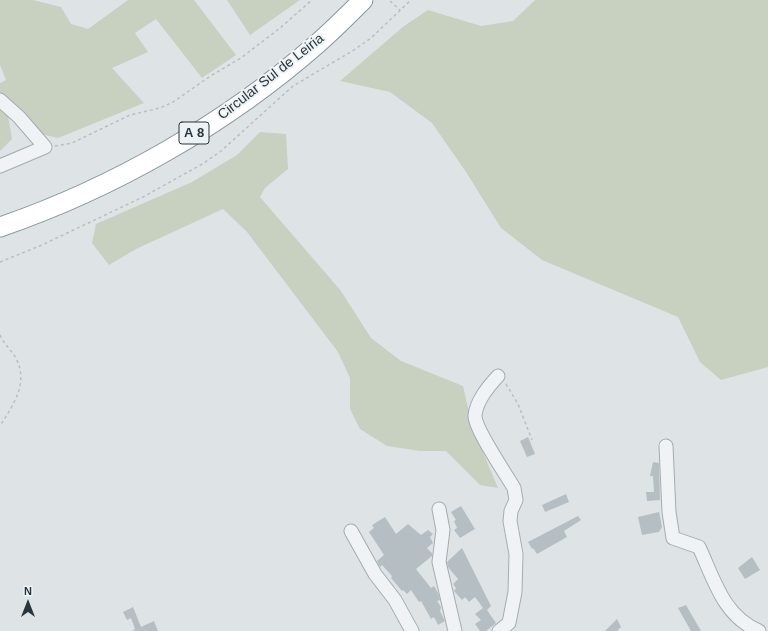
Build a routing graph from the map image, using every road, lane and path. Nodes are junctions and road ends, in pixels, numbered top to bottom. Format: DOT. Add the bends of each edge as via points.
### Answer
graph roads {
  1 [pos="312,0"];
  2 [pos="346,0"];
  3 [pos="363,0"];
  4 [pos="411,0"];
  5 [pos="390,2"];
  6 [pos="400,10"];
  7 [pos="0,100"];
  8 [pos="45,147"];
  9 [pos="0,166"];
  10 [pos="0,214"];
  11 [pos="0,227"];
  12 [pos="0,262"];
  13 [pos="0,335"];
  14 [pos="498,376"];
  15 [pos="0,426"];
  16 [pos="532,440"];
  17 [pos="666,446"];
  18 [pos="439,509"];
  19 [pos="351,531"];
  20 [pos="412,631"];
  21 [pos="455,631"];
  22 [pos="499,631"];
  23 [pos="759,631"];
  1 -- 8 [label="path" via="241,58 174,102 130,115 72,143"];
  2 -- 10 [label="highway, Circular Sul de Leiria / A 8" via="303,40 259,75 170,134 68,187"];
  3 -- 11 [label="highway, Circular Sul de Leiria / A 8" via="293,64 183,140 109,182"];
  4 -- 6 [label="path"];
  5 -- 6 [label="path"];
  6 -- 12 [label="path" via="371,38 293,86 221,151 204,163 136,200"];
  7 -- 8 [label="street"];
  8 -- 9 [label="street"];
  13 -- 15 [label="path" via="14,356 21,373 17,399"];
  14 -- 16 [label="path" via="518,404"];
  14 -- 22 [label="street" via="486,390 475,416 478,428 514,488 516,497 510,515 516,554 515,592 509,623"];
  17 -- 23 [label="street" via="669,512 673,538 699,547 711,577 731,610 738,619"];
  18 -- 21 [label="street" via="444,530 439,562"];
  19 -- 20 [label="street"];
}
